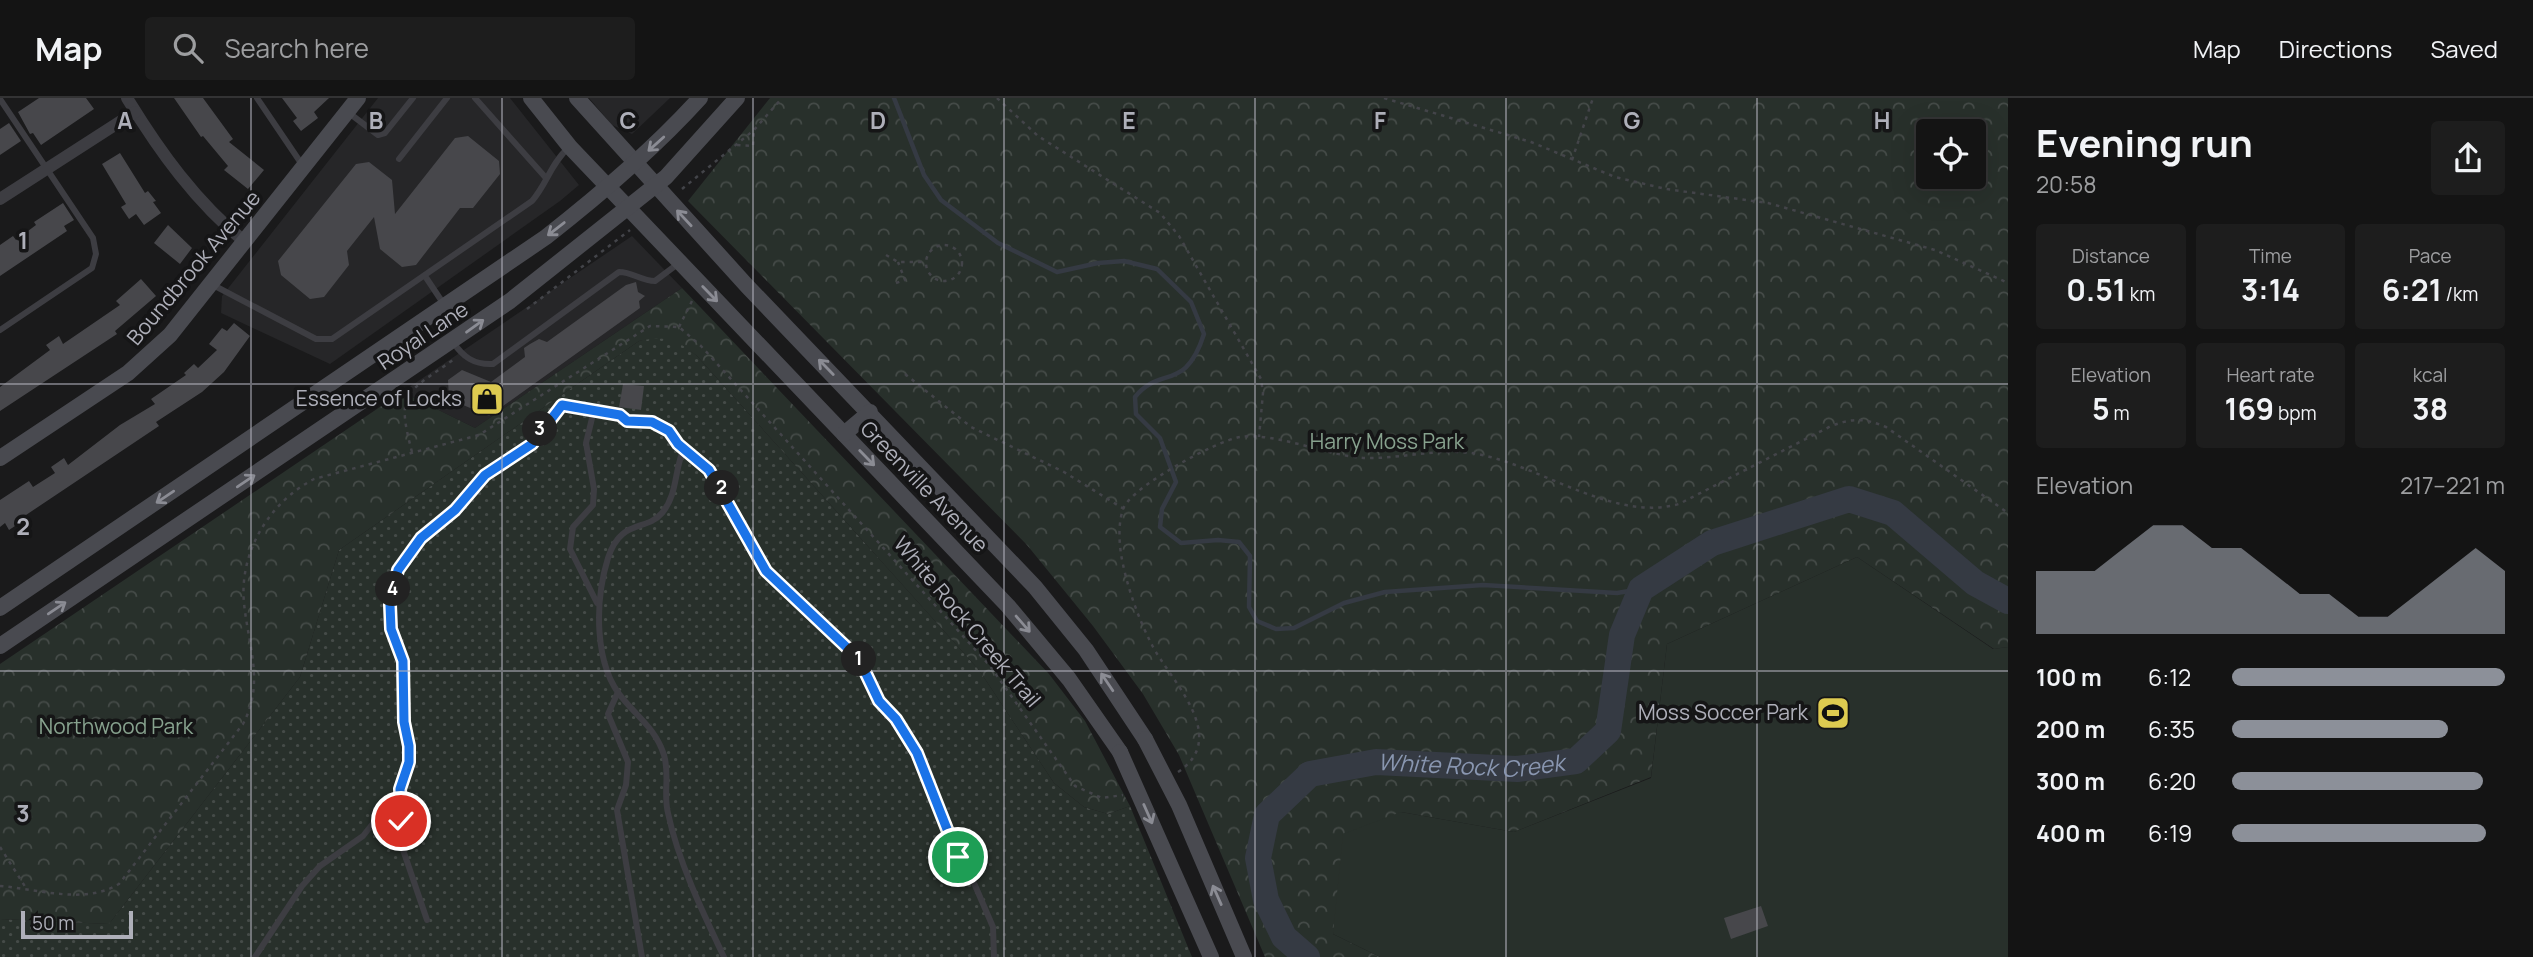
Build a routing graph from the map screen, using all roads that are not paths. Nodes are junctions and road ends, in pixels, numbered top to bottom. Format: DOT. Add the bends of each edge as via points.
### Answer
graph roads {
  1 [pos="127,98"];
  2 [pos="257,98"];
  3 [pos="358,98"];
  4 [pos="413,98"];
  5 [pos="447,98"];
  6 [pos="475,98"];
  7 [pos="531,98"];
  8 [pos="577,98"];
  9 [pos="701,98"];
  10 [pos="737,98"];
  11 [pos="0,99"];
  12 [pos="135,112"];
  13 [pos="347,112"];
  14 [pos="570,147"];
  15 [pos="399,159"];
  16 [pos="635,164"];
  17 [pos="47,167"];
  18 [pos="304,168"];
  19 [pos="546,178"];
  20 [pos="655,186"];
  21 [pos="609,187"];
  22 [pos="0,200"];
  23 [pos="629,209"];
  24 [pos="244,242"];
  25 [pos="680,262"];
  26 [pos="425,276"];
  27 [pos="211,285"];
  28 [pos="445,307"];
  29 [pos="0,330"];
  30 [pos="453,342"];
  31 [pos="594,410"];
  32 [pos="870,412"];
  33 [pos="844,434"];
  34 [pos="684,448"];
  35 [pos="0,458"];
  36 [pos="598,605"];
  37 [pos="0,608"];
  38 [pos="0,646"];
  39 [pos="618,692"];
  40 [pos="400,789"];
  41 [pos="427,920"];
  42 [pos="255,957"];
  43 [pos="642,957"];
  44 [pos="724,957"];
  45 [pos="994,957"];
  46 [pos="1211,957"];
  47 [pos="1244,957"];
  1 -- 12 [label="street"];
  2 -- 18 [label="lane"];
  3 -- 13 [label="main road, Boundbrook Avenue"];
  4 -- 13 [label="lane" via="386,133 378,135"];
  5 -- 15 [label="lane"];
  6 -- 19 [label="lane"];
  7 -- 14 [label="main road, Greenville Avenue"];
  8 -- 16 [label="main road, Greenville Avenue"];
  9 -- 16 [label="main road, Royal Lane, one-way"];
  10 -- 20 [label="main road, Royal Lane"];
  11 -- 17 [label="lane"];
  12 -- 17 [label="street"];
  12 -- 24 [label="street" via="193,194"];
  13 -- 18 [label="main road, Boundbrook Avenue"];
  14 -- 19 [label="lane"];
  14 -- 21 [label="main road, Greenville Avenue"];
  16 -- 20 [label="main road, Greenville Avenue"];
  16 -- 21 [label="main road, Royal Lane"];
  17 -- 22 [label="street"];
  17 -- 29 [label="lane" via="93,238 96,254 92,268"];
  18 -- 24 [label="main road, Boundbrook Avenue"];
  19 -- 26 [label="lane" via="531,201"];
  20 -- 23 [label="main road, Royal Lane"];
  32 -- 20 [label="main road, Greenville Avenue, one-way"];
  21 -- 23 [label="main road, Greenville Avenue"];
  21 -- 28 [label="main road, Royal Lane, one-way"];
  23 -- 25 [label="main road, Greenville Avenue"];
  30 -- 23 [label="main road, Royal Lane, one-way"];
  24 -- 27 [label="main road, Boundbrook Avenue"];
  25 -- 30 [label="lane" via="655,282 619,272 493,364 480,365"];
  25 -- 33 [label="main road, Greenville Avenue, one-way"];
  26 -- 27 [label="lane" via="332,339 323,340"];
  26 -- 28 [label="lane"];
  27 -- 35 [label="main road, Boundbrook Avenue" via="149,358"];
  28 -- 37 [label="main road, Royal Lane, one-way"];
  38 -- 30 [label="main road, Royal Lane, one-way"];
  31 -- 34 [label="lane" via="627,421 652,422 669,431"];
  31 -- 36 [label="lane" via="586,443 593,505 573,527 570,549"];
  31 -- 40 [label="lane" via="562,405 532,444 485,475 402,563 390,605 391,629 403,661 409,746"];
  32 -- 33 [label="main road"];
  47 -- 32 [label="main road, Greenville Avenue, one-way, bridge" via="1179,805 1145,739 1056,612"];
  33 -- 46 [label="main road, Greenville Avenue, one-way, bridge" via="1040,642 1120,752"];
  34 -- 36 [label="lane" via="674,493 661,514 620,534"];
  34 -- 45 [label="lane" via="709,470 724,492 766,571 859,659 879,701 910,741 949,838 993,927"];
  36 -- 39 [label="lane" via="604,668"];
  39 -- 43 [label="lane" via="608,714 628,762 617,810"];
  39 -- 44 [label="lane" via="653,729 664,755 674,842"];
  40 -- 41 [label="lane" via="399,838"];
  40 -- 42 [label="lane" via="363,836 320,866 302,886"];
}
